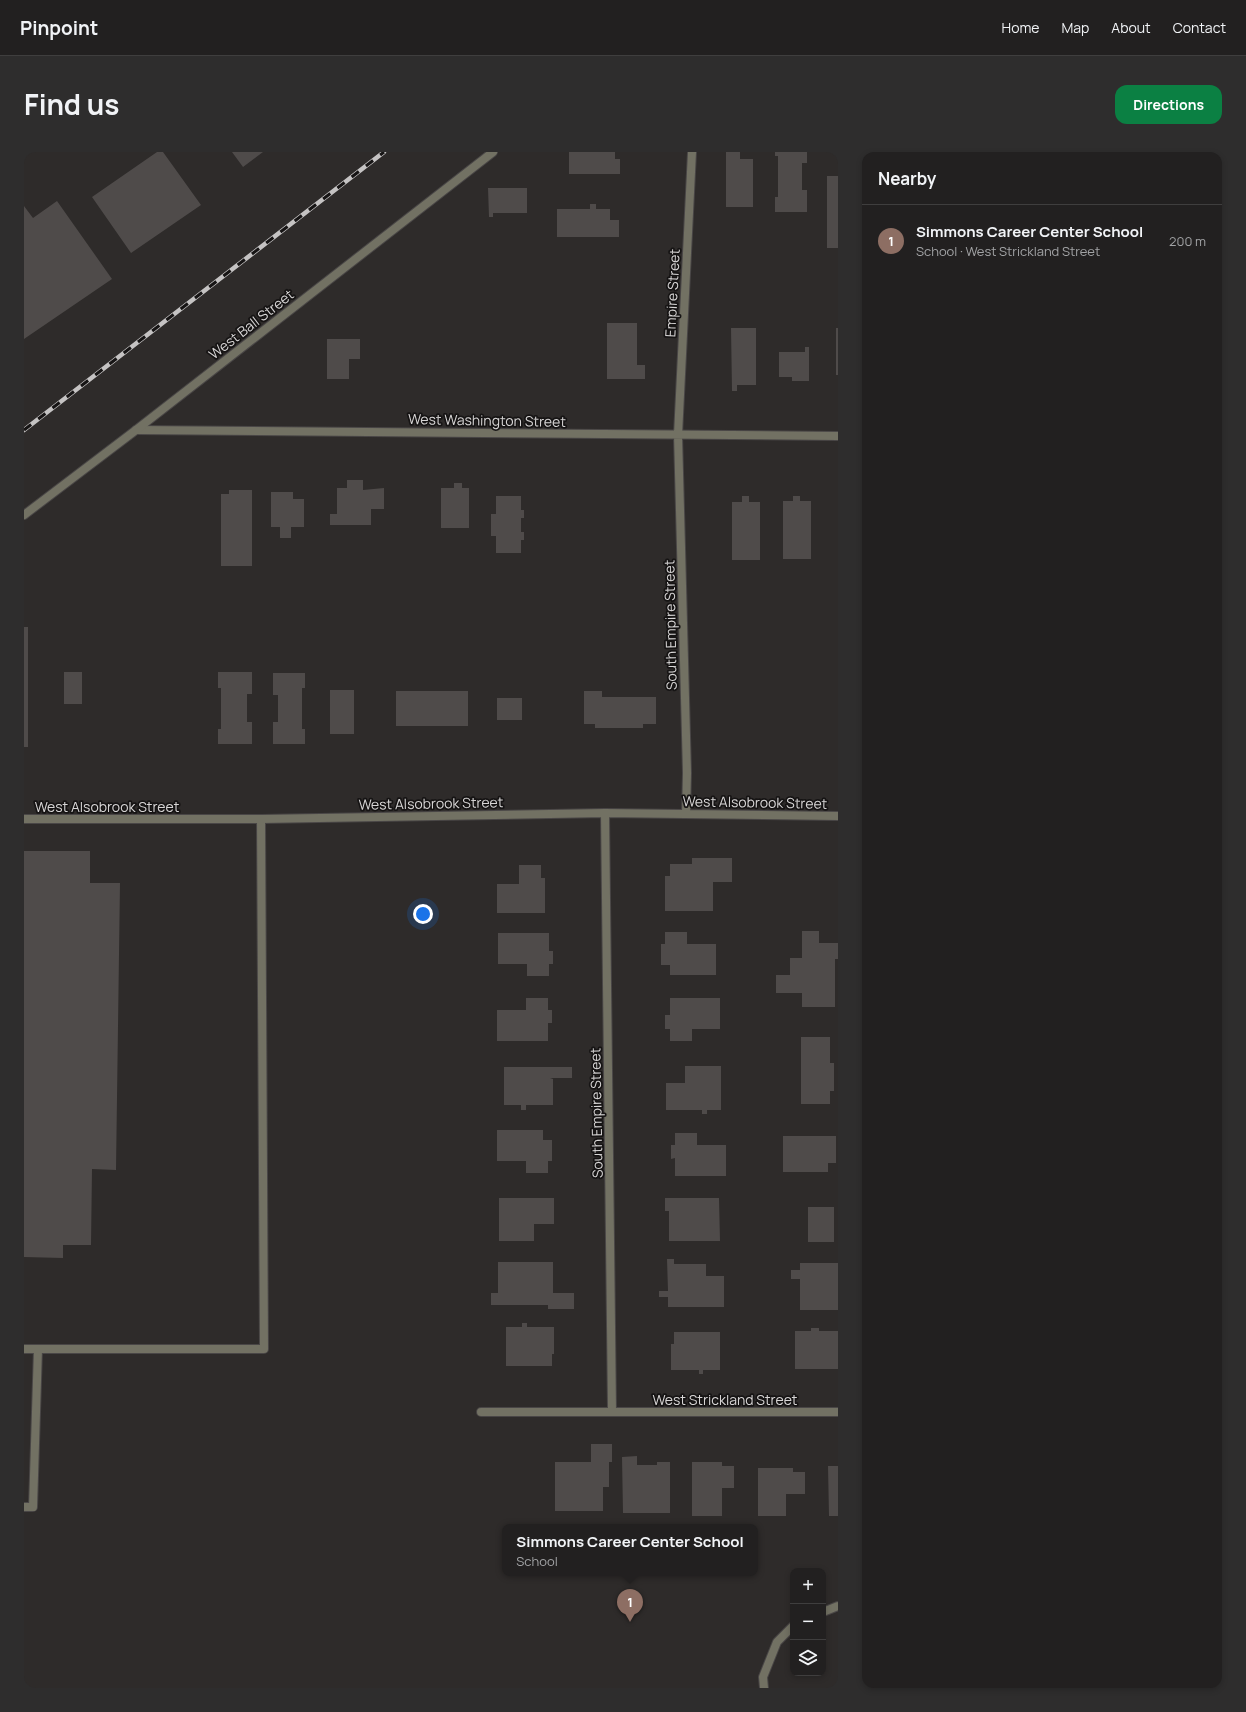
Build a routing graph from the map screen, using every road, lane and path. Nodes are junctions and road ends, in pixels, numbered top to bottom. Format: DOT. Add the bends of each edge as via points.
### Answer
graph roads {
  1 [pos="493,152"];
  2 [pos="692,152"];
  3 [pos="136,430"];
  4 [pos="678,435"];
  5 [pos="838,436"];
  6 [pos="24,515"];
  7 [pos="605,813"];
  8 [pos="686,814"];
  9 [pos="838,816"];
  10 [pos="24,819"];
  11 [pos="261,819"];
  12 [pos="24,1349"];
  13 [pos="38,1349"];
  14 [pos="481,1412"];
  15 [pos="612,1412"];
  16 [pos="838,1412"];
  17 [pos="24,1507"];
  18 [pos="838,1606"];
  19 [pos="826,1611"];
  20 [pos="790,1629"];
  21 [pos="764,1688"];
  1 -- 3 [label="street, West Ball Street"];
  2 -- 4 [label="street, Empire Street"];
  3 -- 4 [label="street, West Washington Street"];
  3 -- 6 [label="street, West Ball Street"];
  4 -- 5 [label="street, West Washington Street"];
  4 -- 8 [label="street, South Empire Street"];
  7 -- 8 [label="street, West Alsobrook Street"];
  7 -- 11 [label="street, West Alsobrook Street"];
  7 -- 15 [label="street, South Empire Street"];
  8 -- 9 [label="street, West Alsobrook Street"];
  10 -- 11 [label="street, West Alsobrook Street"];
  11 -- 13 [label="street" via="264,1349"];
  12 -- 13 [label="street"];
  13 -- 17 [label="street" via="33,1507"];
  14 -- 15 [label="street, West Strickland Street"];
  15 -- 16 [label="street, West Strickland Street"];
  18 -- 19 [label="street"];
  20 -- 21 [label="street" via="777,1642 764,1677"];
}
